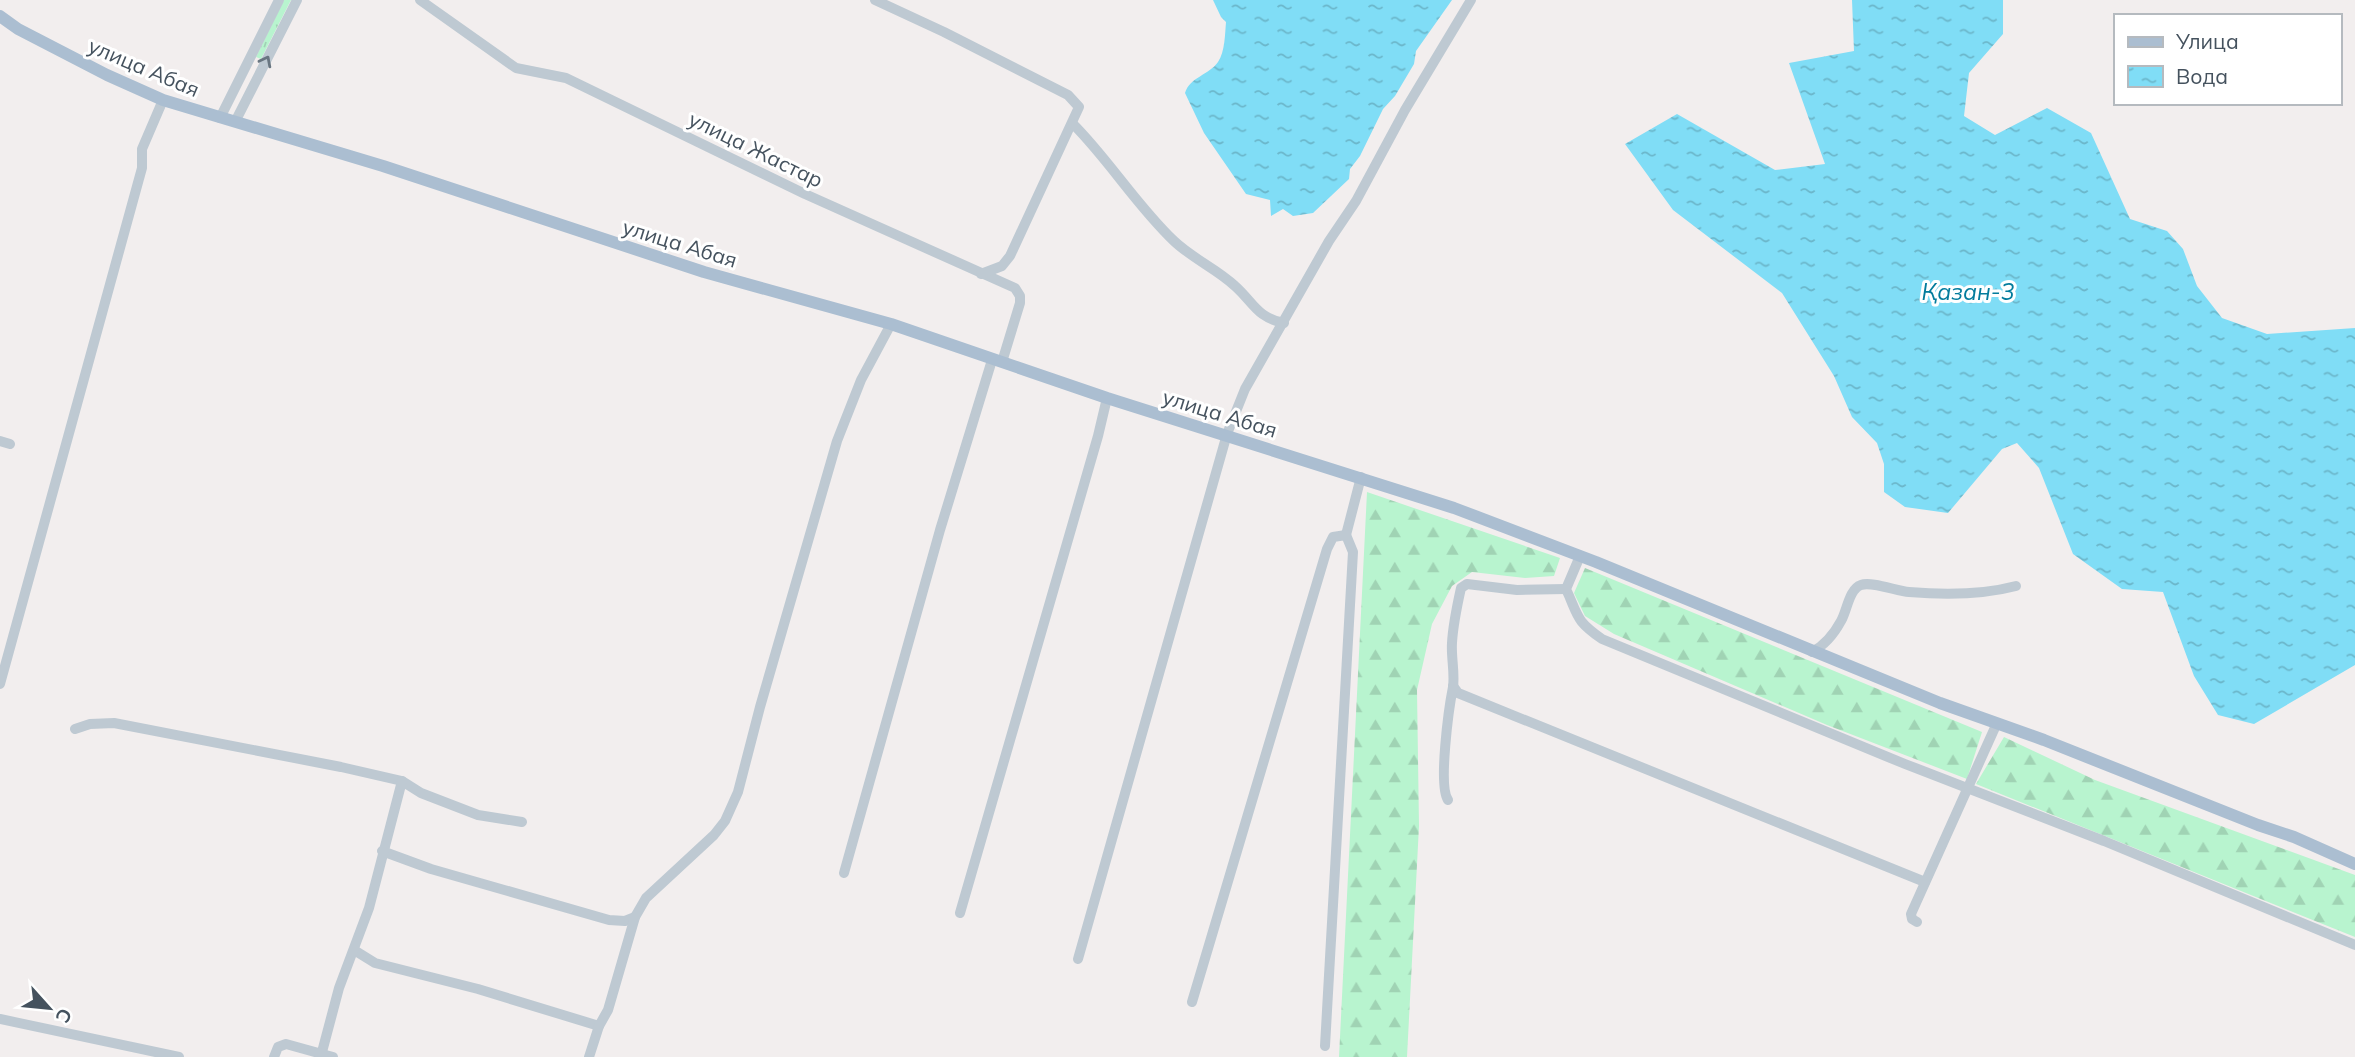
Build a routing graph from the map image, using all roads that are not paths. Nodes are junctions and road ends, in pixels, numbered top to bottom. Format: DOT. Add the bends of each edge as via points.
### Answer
graph roads {
  1 [pos="279,0"];
  2 [pos="297,0"];
  3 [pos="420,0"];
  4 [pos="875,0"];
  5 [pos="1471,0"];
  6 [pos="0,16"];
  7 [pos="163,100"];
  8 [pos="220,118"];
  9 [pos="235,122"];
  10 [pos="1073,124"];
  11 [pos="981,274"];
  12 [pos="1284,323"];
  13 [pos="891,324"];
  14 [pos="997,361"];
  15 [pos="1107,398"];
  16 [pos="1227,435"];
  17 [pos="1360,477"];
  18 [pos="1346,535"];
  19 [pos="1580,556"];
  20 [pos="2016,586"];
  21 [pos="1566,589"];
  22 [pos="1812,652"];
  23 [pos="0,684"];
  24 [pos="1453,686"];
  25 [pos="1997,723"];
  26 [pos="75,729"];
  27 [pos="402,781"];
  28 [pos="1968,788"];
  29 [pos="1448,800"];
  30 [pos="522,822"];
  31 [pos="382,851"];
  32 [pos="2355,864"];
  33 [pos="845,873"];
  34 [pos="1925,883"];
  35 [pos="960,914"];
  36 [pos="635,918"];
  37 [pos="1917,922"];
  38 [pos="2355,945"];
  39 [pos="354,950"];
  40 [pos="1078,960"];
  41 [pos="1192,1002"];
  42 [pos="0,1019"];
  43 [pos="599,1026"];
  44 [pos="1325,1046"];
  45 [pos="327,1055"];
  46 [pos="179,1057"];
  47 [pos="274,1057"];
  48 [pos="589,1057"];
  1 -- 8 [label="street"];
  9 -- 2 [label="street, one-way"];
  3 -- 11 [label="street, улица Жастар" via="516,68 566,78"];
  4 -- 10 [label="street" via="1068,95 1079,107"];
  5 -- 12 [label="street"];
  6 -- 7 [label="main road, улица Абая"];
  7 -- 8 [label="main road, улица Абая"];
  7 -- 23 [label="street" via="142,149 142,168"];
  8 -- 9 [label="main road, улица Абая"];
  9 -- 13 [label="main road, улица Абая" via="704,272"];
  10 -- 11 [label="street" via="1010,256 1002,266"];
  10 -- 12 [label="street" via="1174,241 1233,283 1254,310"];
  11 -- 14 [label="street, улица Жастар" via="1016,288 1020,296"];
  12 -- 16 [label="street" via="1245,389"];
  13 -- 14 [label="main road, улица Абая"];
  13 -- 36 [label="street" via="861,380 837,441 738,792 714,835 646,898"];
  14 -- 15 [label="main road, улица Абая"];
  14 -- 33 [label="street" via="940,530"];
  15 -- 16 [label="main road, улица Абая"];
  15 -- 35 [label="street"];
  16 -- 17 [label="main road, улица Абая"];
  16 -- 40 [label="street"];
  17 -- 18 [label="street"];
  17 -- 19 [label="main road, улица Абая"];
  18 -- 41 [label="street" via="1333,537 1327,549"];
  18 -- 44 [label="street" via="1353,552"];
  19 -- 21 [label="street"];
  19 -- 22 [label="main road, улица Абая"];
  20 -- 22 [label="street" via="1944,594 1860,585 1832,636"];
  21 -- 24 [label="street" via="1467,584 1461,588 1452,640"];
  21 -- 28 [label="street" via="1577,617 1602,639"];
  22 -- 25 [label="main road, улица Абая"];
  24 -- 29 [label="street" via="1444,777"];
  24 -- 34 [label="street" via="1458,693"];
  25 -- 28 [label="street"];
  25 -- 32 [label="main road, улица Абая"];
  26 -- 27 [label="street" via="114,723"];
  27 -- 30 [label="street" via="478,815"];
  27 -- 31 [label="street"];
  28 -- 34 [label="street"];
  28 -- 38 [label="street"];
  31 -- 36 [label="street" via="609,920"];
  31 -- 39 [label="street"];
  34 -- 37 [label="street" via="1911,914"];
  36 -- 43 [label="street"];
  39 -- 43 [label="street" via="375,963"];
  39 -- 45 [label="street" via="339,988"];
  42 -- 46 [label="street"];
  43 -- 48 [label="street"];
  45 -- 47 [label="street" via="286,1044 278,1047"];
}
